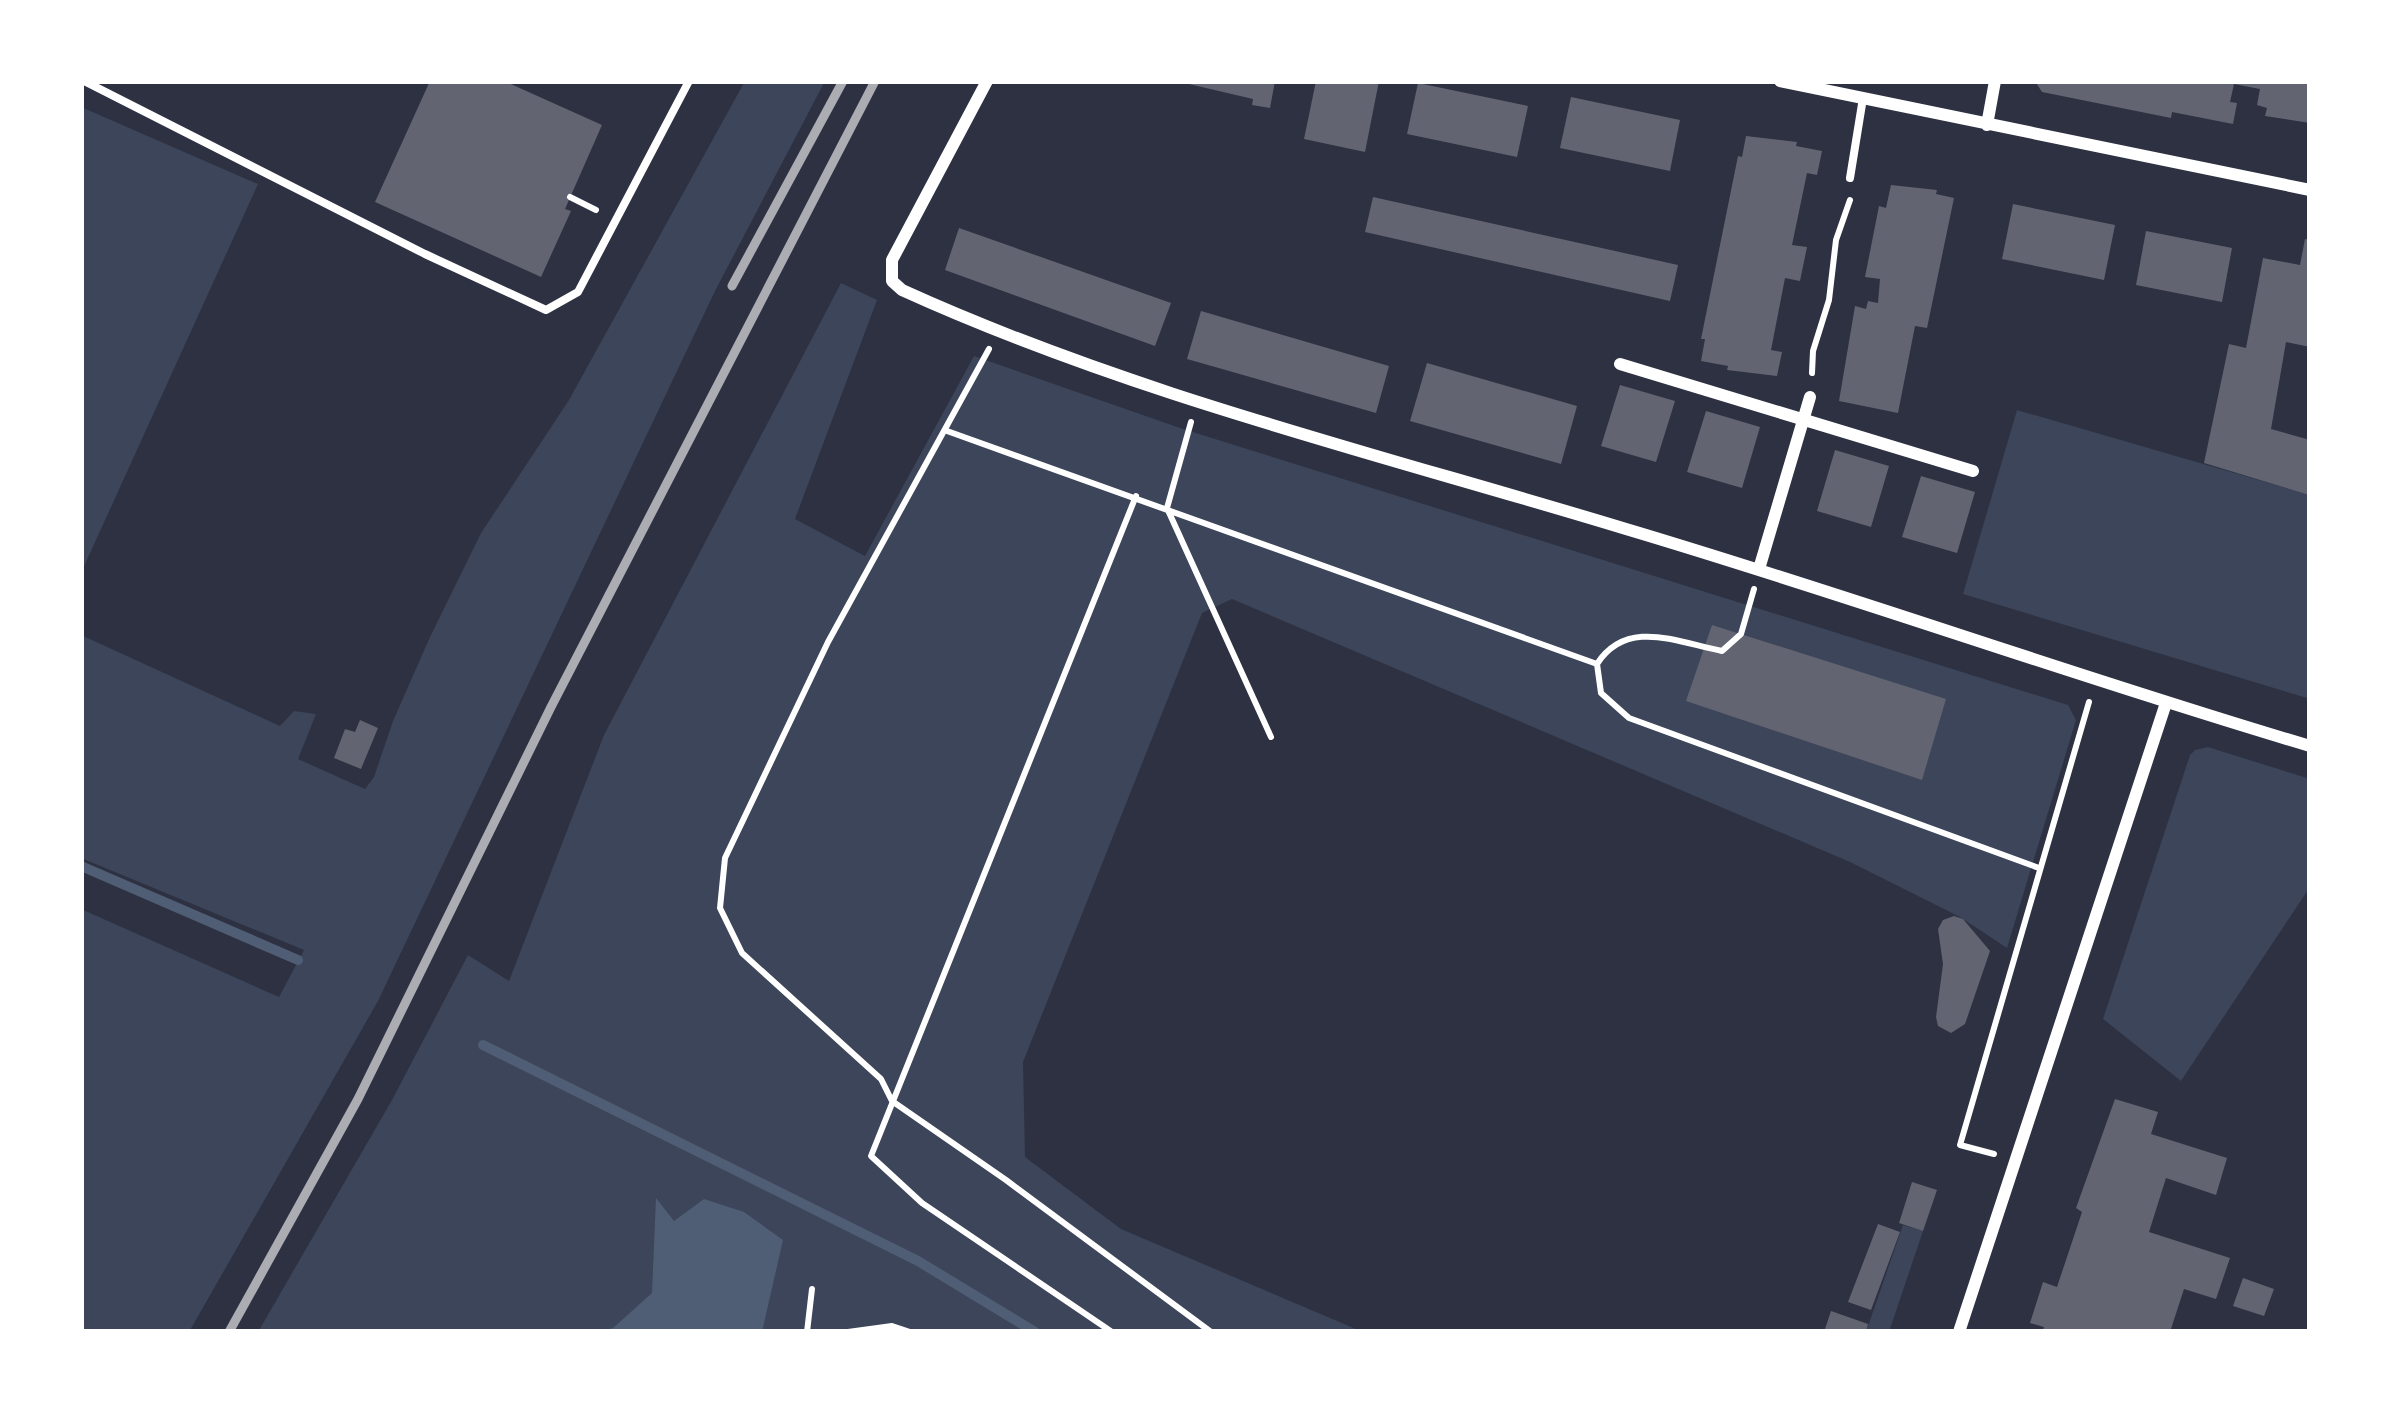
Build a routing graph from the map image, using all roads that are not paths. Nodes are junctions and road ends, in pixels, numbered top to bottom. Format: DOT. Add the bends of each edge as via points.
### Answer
graph roads {
  1 [pos="84,81"];
  2 [pos="689,81"];
  3 [pos="987,81"];
  4 [pos="1780,81"];
  5 [pos="1995,81"];
  6 [pos="1863,98"];
  7 [pos="1987,125"];
  8 [pos="1850,178"];
  9 [pos="2310,190"];
  10 [pos="1620,364"];
  11 [pos="1810,397"];
  12 [pos="1804,420"];
  13 [pos="1972,471"];
  14 [pos="1760,569"];
  15 [pos="2166,704"];
  16 [pos="2310,746"];
  17 [pos="1959,1332"];
  1 -- 2 [label="lane" via="546,310 578,292"];
  3 -- 14 [label="street" via="892,260 892,281 902,290 998,334 1197,402"];
  4 -- 6 [label="street"];
  5 -- 7 [label="street"];
  6 -- 7 [label="street"];
  6 -- 8 [label="lane"];
  7 -- 9 [label="street"];
  10 -- 12 [label="street"];
  11 -- 12 [label="street"];
  12 -- 13 [label="street"];
  12 -- 14 [label="street"];
  14 -- 15 [label="street"];
  15 -- 16 [label="street"];
  15 -- 17 [label="street"];
}
